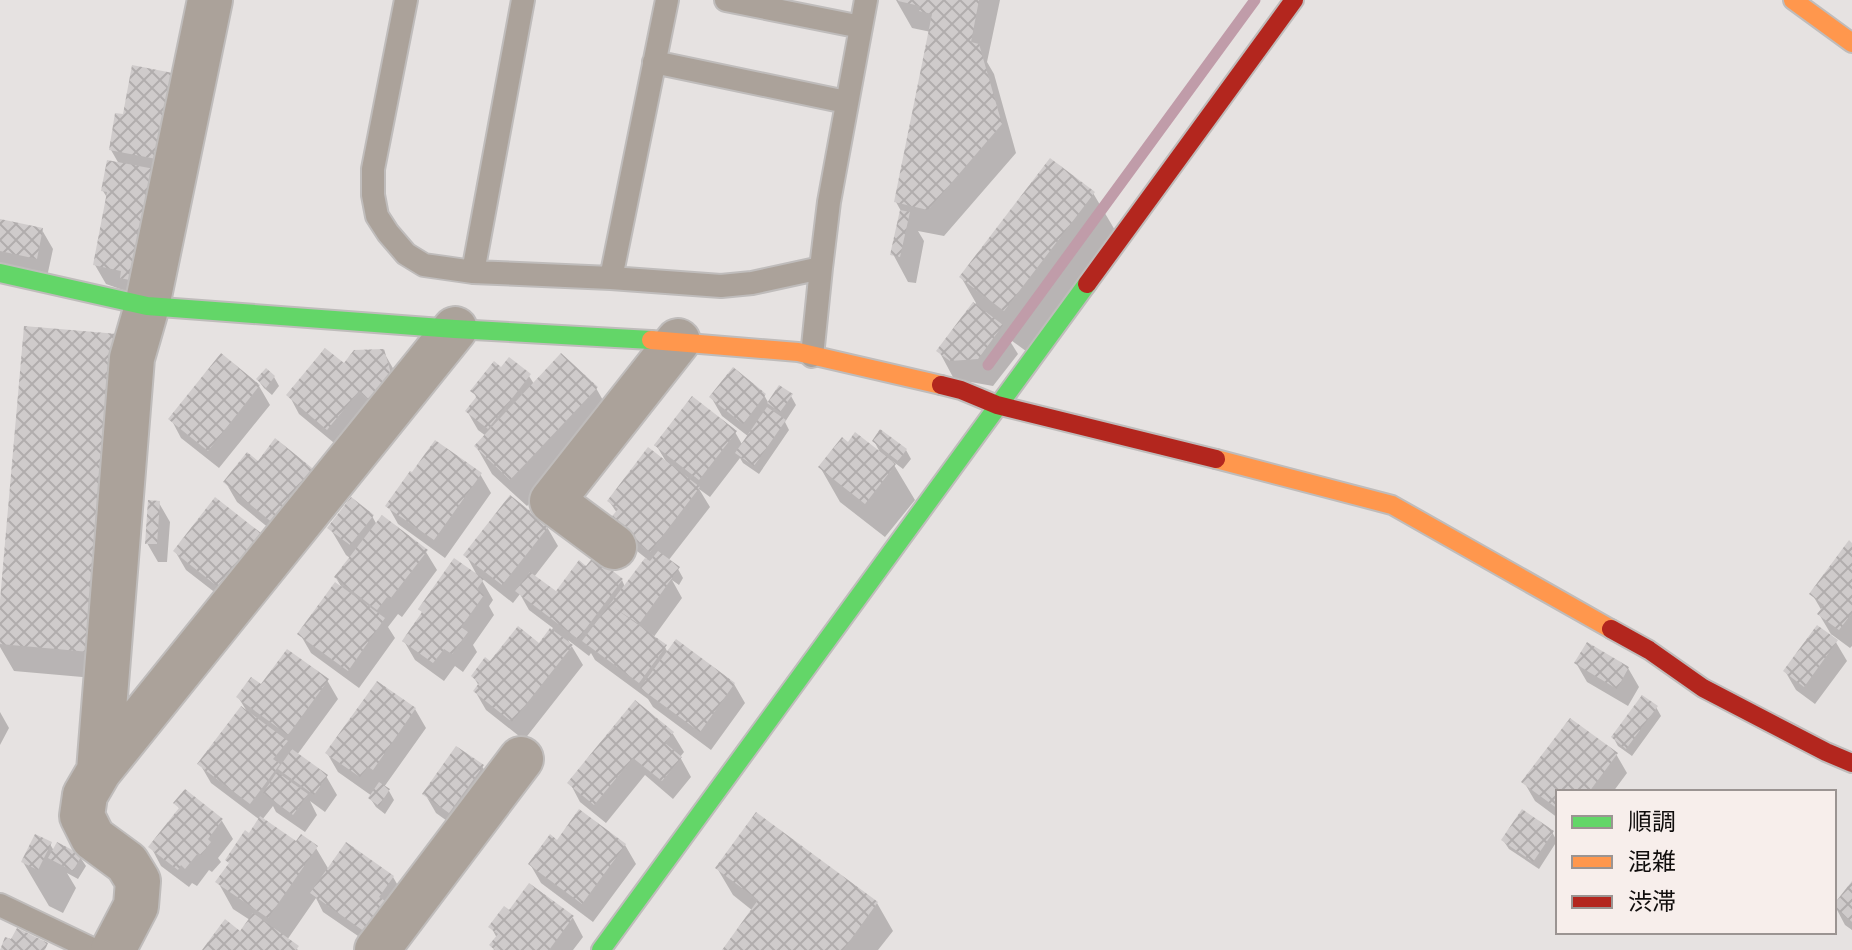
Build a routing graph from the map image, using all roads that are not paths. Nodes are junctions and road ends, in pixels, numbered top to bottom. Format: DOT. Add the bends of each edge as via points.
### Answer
graph roads {
  1 [pos="210,0"];
  2 [pos="406,0"];
  3 [pos="523,0"];
  4 [pos="667,0"];
  5 [pos="726,0"];
  6 [pos="866,0"];
  7 [pos="1294,0"];
  8 [pos="1793,0"];
  9 [pos="861,27"];
  10 [pos="1852,43"];
  11 [pos="654,62"];
  12 [pos="846,102"];
  13 [pos="821,268"];
  14 [pos="473,272"];
  15 [pos="0,273"];
  16 [pos="611,278"];
  17 [pos="147,306"];
  18 [pos="455,329"];
  19 [pos="678,341"];
  20 [pos="812,356"];
  21 [pos="997,405"];
  22 [pos="614,547"];
  23 [pos="521,759"];
  24 [pos="1852,763"];
  25 [pos="99,771"];
  26 [pos="0,905"];
  27 [pos="89,948"];
  28 [pos="377,950"];
  29 [pos="601,950"];
  1 -- 17 [label="street"];
  2 -- 14 [label="lane" via="373,169 377,216 406,254 424,265"];
  3 -- 14 [label="lane"];
  4 -- 11 [label="lane"];
  5 -- 9 [label="lane"];
  6 -- 9 [label="lane"];
  7 -- 21 [label="main road"];
  8 -- 10 [label="main road"];
  9 -- 12 [label="lane"];
  11 -- 12 [label="lane"];
  11 -- 16 [label="lane"];
  12 -- 13 [label="lane"];
  13 -- 16 [label="lane" via="721,286"];
  13 -- 20 [label="lane"];
  14 -- 16 [label="lane"];
  15 -- 17 [label="main road"];
  17 -- 18 [label="main road"];
  17 -- 25 [label="street" via="132,358"];
  18 -- 19 [label="main road"];
  18 -- 25 [label="street"];
  19 -- 20 [label="main road"];
  19 -- 22 [label="street" via="552,501"];
  20 -- 21 [label="main road" via="961,390"];
  21 -- 24 [label="main road" via="1392,505 1649,650 1703,688"];
  21 -- 29 [label="main road"];
  23 -- 28 [label="street"];
  25 -- 27 [label="street" via="85,795 82,816 93,838 127,863 138,881 136,906"];
  26 -- 27 [label="lane"];
}
